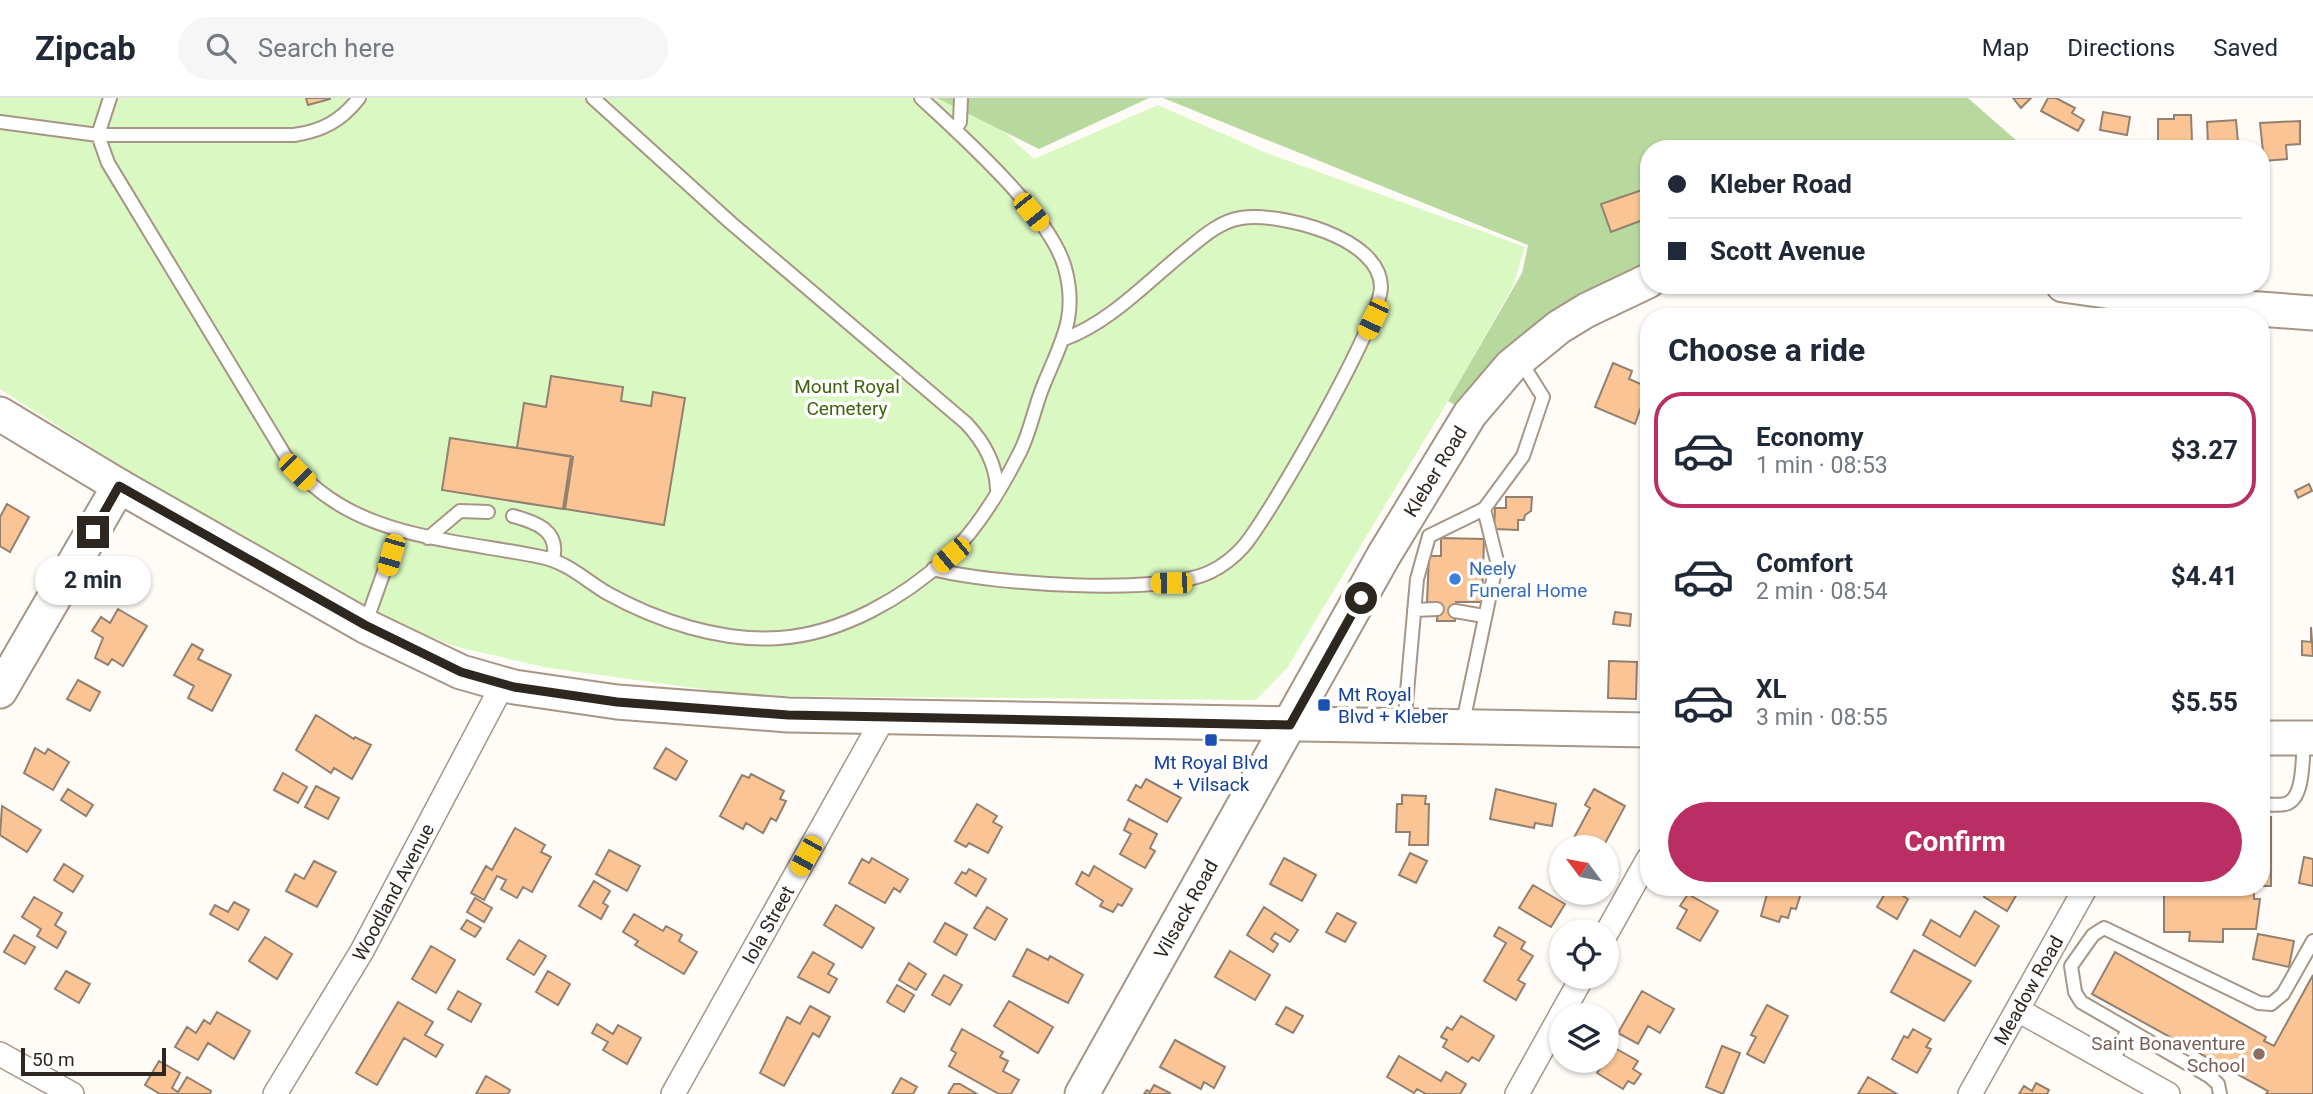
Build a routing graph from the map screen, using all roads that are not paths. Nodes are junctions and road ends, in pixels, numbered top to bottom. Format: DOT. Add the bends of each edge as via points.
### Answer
graph roads {
  1 [pos="110,98"];
  2 [pos="359,98"];
  3 [pos="593,98"];
  4 [pos="921,98"];
  5 [pos="961,98"];
  6 [pos="0,122"];
  7 [pos="955,130"];
  8 [pos="98,135"];
  9 [pos="1640,285"];
  10 [pos="2126,294"];
  11 [pos="2245,308"];
  12 [pos="2270,310"];
  13 [pos="2313,313"];
  14 [pos="1064,339"];
  15 [pos="1519,359"];
  16 [pos="0,414"];
  17 [pos="119,486"];
  18 [pos="996,489"];
  19 [pos="1484,509"];
  20 [pos="488,512"];
  21 [pos="513,516"];
  22 [pos="398,532"];
  23 [pos="428,538"];
  24 [pos="553,559"];
  25 [pos="933,569"];
  26 [pos="1437,609"];
  27 [pos="1414,610"];
  28 [pos="1455,611"];
  29 [pos="1484,616"];
  30 [pos="365,625"];
  31 [pos="503,684"];
  32 [pos="0,691"];
  33 [pos="884,717"];
  34 [pos="1290,725"];
  35 [pos="1404,726"];
  36 [pos="1462,727"];
  37 [pos="1640,730"];
  38 [pos="2270,738"];
  39 [pos="2309,738"];
  40 [pos="2270,804"];
  41 [pos="1640,873"];
  42 [pos="2081,896"];
  43 [pos="1614,919"];
  44 [pos="2313,941"];
  45 [pos="2049,955"];
  46 [pos="2071,966"];
  47 [pos="2018,1010"];
  48 [pos="2129,1029"];
  49 [pos="1549,1037"];
  50 [pos="0,1054"];
  51 [pos="2112,1062"];
  52 [pos="72,1094"];
  53 [pos="275,1094"];
  54 [pos="673,1094"];
  55 [pos="1082,1094"];
  56 [pos="1517,1094"];
  57 [pos="1970,1094"];
  58 [pos="2168,1094"];
  59 [pos="2220,1094"];
  1 -- 8 [label="lane"];
  2 -- 8 [label="lane" via="339,120 294,135"];
  3 -- 18 [label="lane" via="731,223 966,423 988,454"];
  4 -- 7 [label="lane"];
  5 -- 7 [label="lane"];
  6 -- 8 [label="lane"];
  7 -- 14 [label="lane" via="1031,212 1059,251 1071,295"];
  8 -- 22 [label="lane" via="120,184 297,472 335,503"];
  9 -- 15 [label="main road, Kleber Road" via="1587,310"];
  10 -- 11 [label="main road"];
  12 -- 13 [label="main road"];
  14 -- 18 [label="lane" via="1022,449"];
  14 -- 25 [label="lane" via="1090,328 1206,234 1237,218 1269,216 1308,225 1357,251 1380,279 1378,303 1366,335 1268,512 1243,547 1218,568 1187,581 1105,584 984,580"];
  15 -- 19 [label="lane" via="1543,397 1523,456"];
  15 -- 34 [label="main road, Kleber Road" via="1485,394 1451,442"];
  16 -- 17 [label="main road"];
  17 -- 30 [label="main road"];
  17 -- 32 [label="main road"];
  18 -- 25 [label="lane" via="965,538"];
  19 -- 27 [label="lane" via="1429,536 1416,579"];
  19 -- 29 [label="lane" via="1497,561"];
  20 -- 23 [label="lane" via="460,511"];
  21 -- 24 [label="lane" via="545,529 554,541"];
  22 -- 23 [label="lane"];
  22 -- 30 [label="lane"];
  23 -- 24 [label="lane"];
  24 -- 25 [label="lane" via="650,615 713,632 777,638 845,624"];
  26 -- 27 [label="lane"];
  27 -- 35 [label="lane"];
  28 -- 29 [label="lane"];
  29 -- 36 [label="lane"];
  30 -- 31 [label="main road" via="461,672"];
  31 -- 33 [label="main road" via="715,711"];
  31 -- 53 [label="street, Woodland Avenue" via="362,951"];
  33 -- 34 [label="main road"];
  33 -- 54 [label="street, Iola Street"];
  34 -- 35 [label="main road"];
  34 -- 55 [label="main road, Vilsack Road"];
  35 -- 36 [label="main road"];
  36 -- 37 [label="main road"];
  38 -- 39 [label="main road"];
  39 -- 40 [label="lane" via="2293,799"];
  41 -- 43 [label="street"];
  42 -- 45 [label="street, Meadow Road"];
  44 -- 46 [label="lane" via="2283,994 2271,1004 2259,1003 2104,928 2093,935"];
  45 -- 46 [label="lane"];
  45 -- 47 [label="street, Meadow Road"];
  46 -- 48 [label="lane" via="2074,992 2081,1002"];
  47 -- 51 [label="street"];
  47 -- 57 [label="street, Meadow Road"];
  48 -- 51 [label="lane"];
  48 -- 59 [label="lane" via="2209,1076 2218,1084"];
  49 -- 56 [label="street"];
  50 -- 52 [label="street"];
  51 -- 58 [label="street"];
}
